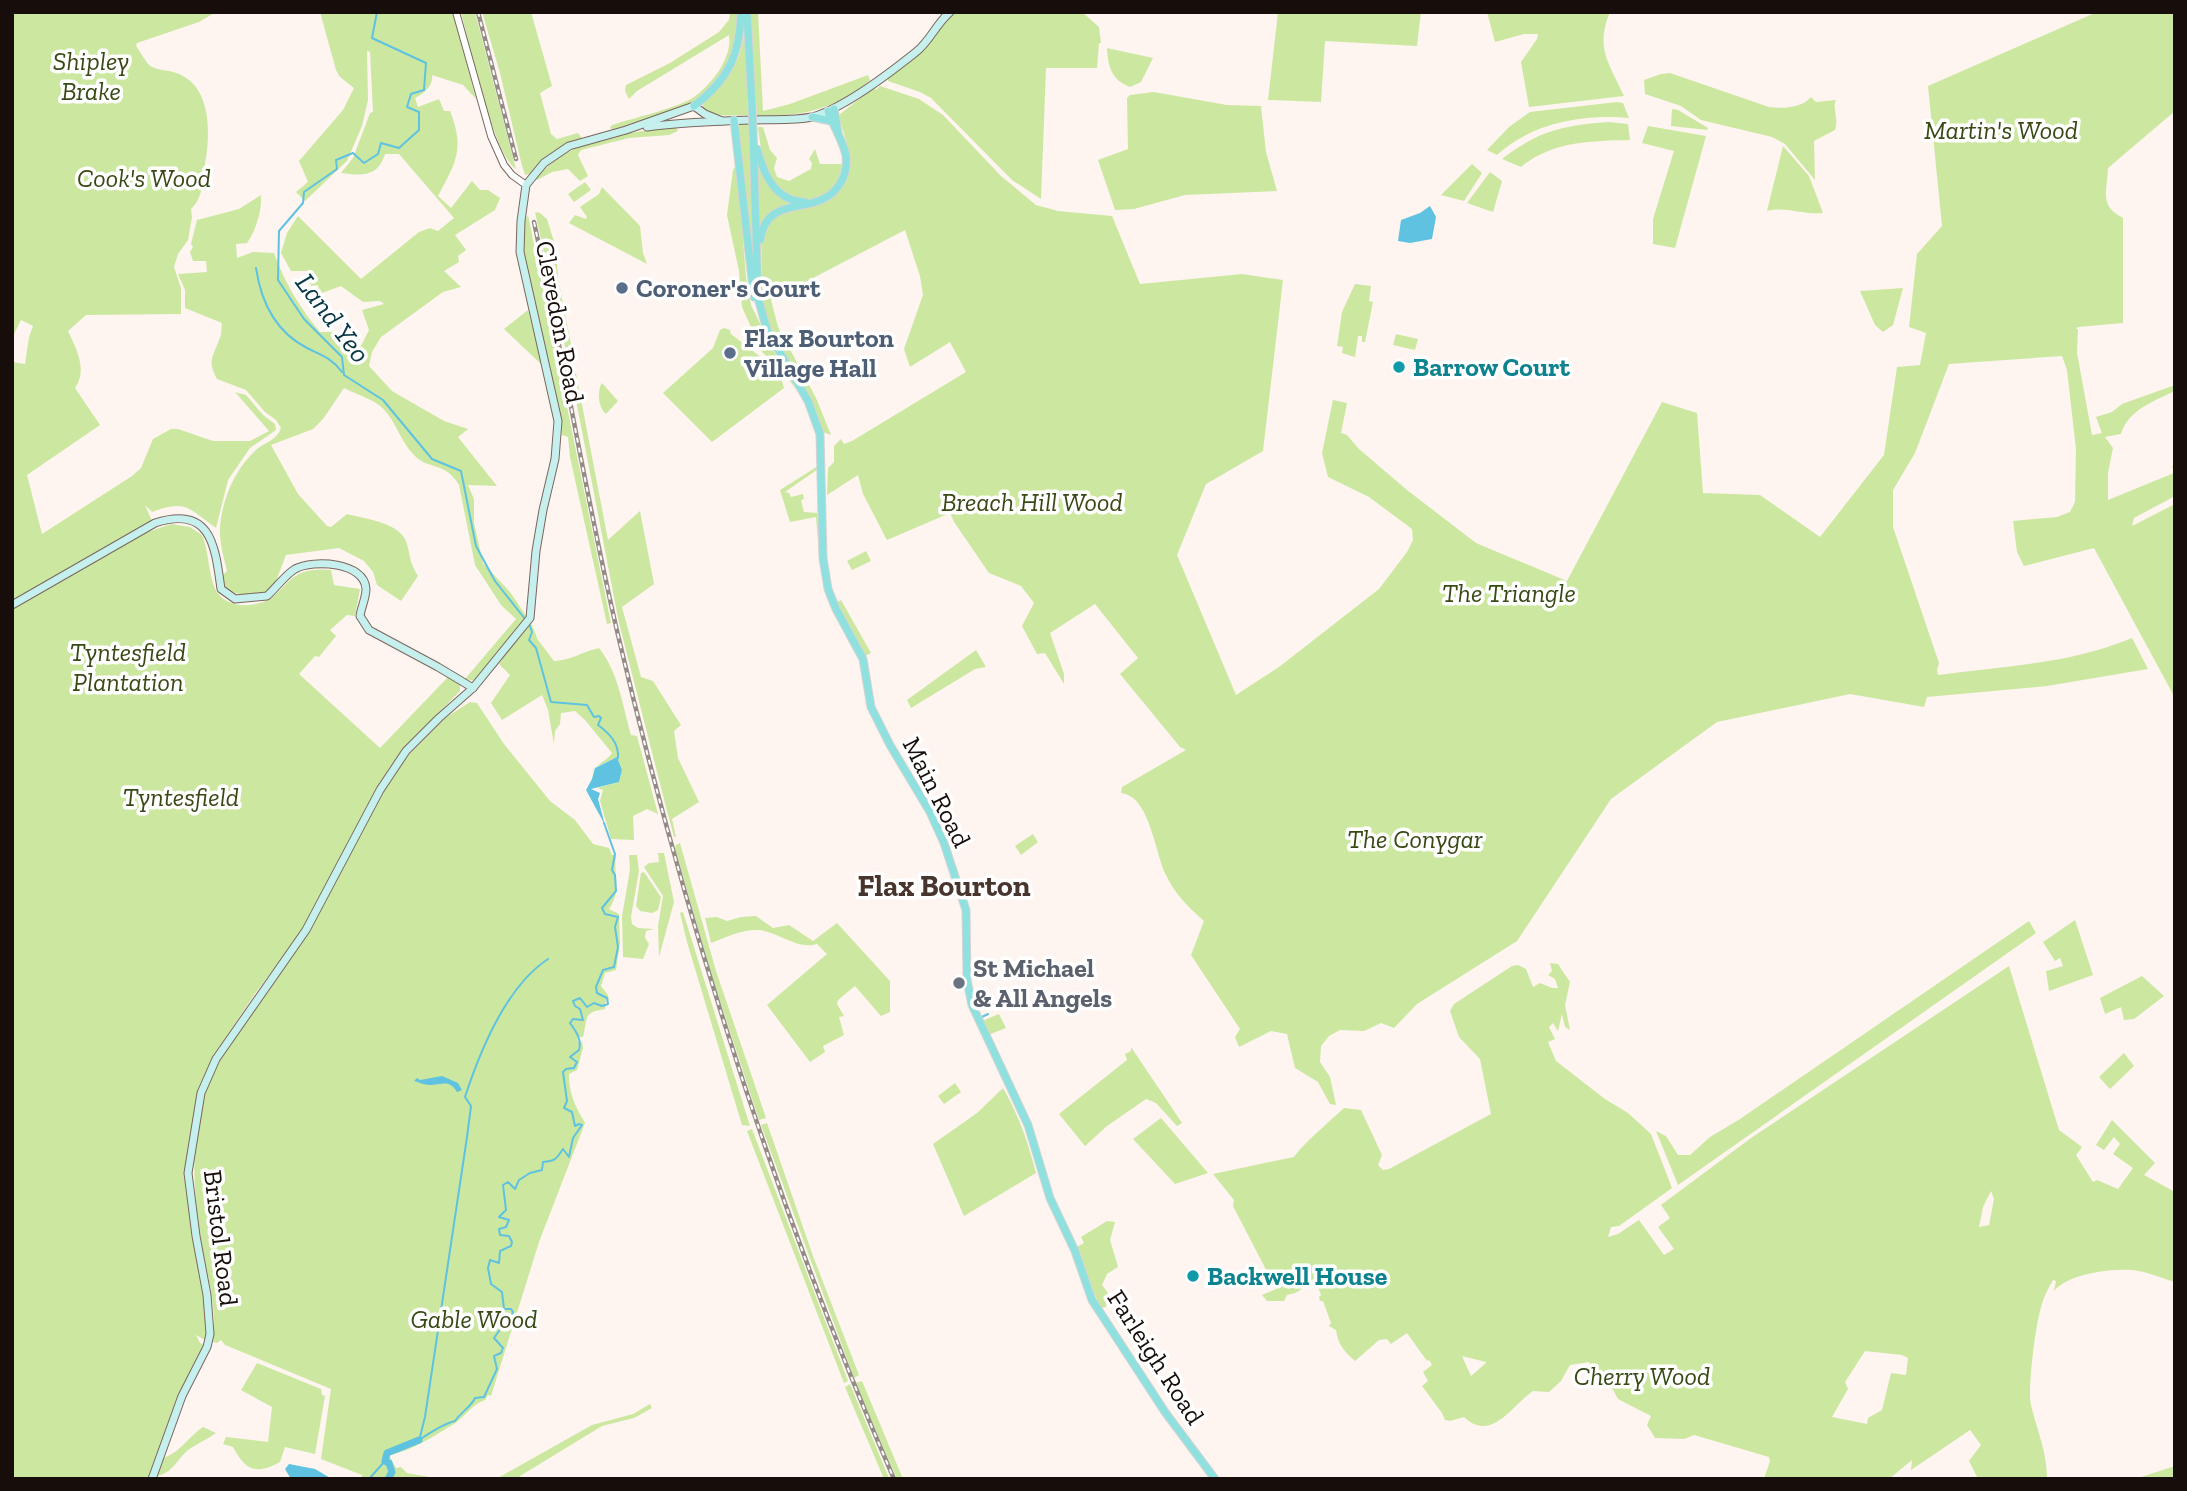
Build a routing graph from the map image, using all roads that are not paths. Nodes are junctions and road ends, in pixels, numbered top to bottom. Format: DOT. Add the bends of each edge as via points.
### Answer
graph roads {
  1 [pos="456,12"];
  2 [pos="741,12"];
  3 [pos="747,12"];
  4 [pos="950,12"];
  5 [pos="694,106"];
  6 [pos="831,110"];
  7 [pos="680,112"];
  8 [pos="812,117"];
  9 [pos="734,120"];
  10 [pos="722,121"];
  11 [pos="831,121"];
  12 [pos="709,123"];
  13 [pos="626,130"];
  14 [pos="753,131"];
  15 [pos="838,134"];
  16 [pos="526,185"];
  17 [pos="817,203"];
  18 [pos="757,258"];
  19 [pos="761,316"];
  20 [pos="12,606"];
  21 [pos="473,688"];
  22 [pos="1075,1251"];
  23 [pos="152,1479"];
  24 [pos="1215,1479"];
  1 -- 16 [label="street" via="491,136 504,165"];
  2 -- 5 [label="main road" via="740,35 729,68"];
  3 -- 14 [label="main road, bridge"];
  4 -- 6 [label="main road" via="916,52"];
  5 -- 7 [label="main road"];
  5 -- 10 [label="main road"];
  6 -- 8 [label="main road"];
  6 -- 11 [label="main road"];
  6 -- 15 [label="main road"];
  7 -- 12 [label="main road" via="681,121"];
  7 -- 13 [label="main road"];
  8 -- 9 [label="main road"];
  8 -- 11 [label="main road"];
  9 -- 10 [label="main road"];
  9 -- 19 [label="main road" via="751,277"];
  10 -- 12 [label="main road"];
  11 -- 15 [label="main road"];
  12 -- 13 [label="main road"];
  13 -- 16 [label="main road" via="569,146 544,163"];
  14 -- 17 [label="main road" via="763,168 779,194 795,202"];
  14 -- 18 [label="main road"];
  15 -- 17 [label="main road" via="845,172 834,191"];
  16 -- 21 [label="main road, Clevedon Road" via="520,229 522,264 555,400 555,459 542,510 532,610"];
  17 -- 18 [label="main road" via="770,216 761,229"];
  18 -- 19 [label="main road"];
  19 -- 22 [label="main road, Main Road" via="818,425 822,558 828,589 863,659 871,707 945,846 966,910 972,1004 1022,1111 1050,1198"];
  20 -- 21 [label="main road" via="155,523 186,518 198,523 210,537 222,589 235,599 267,596 302,566 342,566 365,584 360,616 369,630"];
  21 -- 23 [label="main road, Bristol Road" via="407,751 380,790 306,930 216,1059 201,1093 188,1173 210,1334"];
  22 -- 24 [label="main road, Farleigh Road" via="1100,1314"];
}
